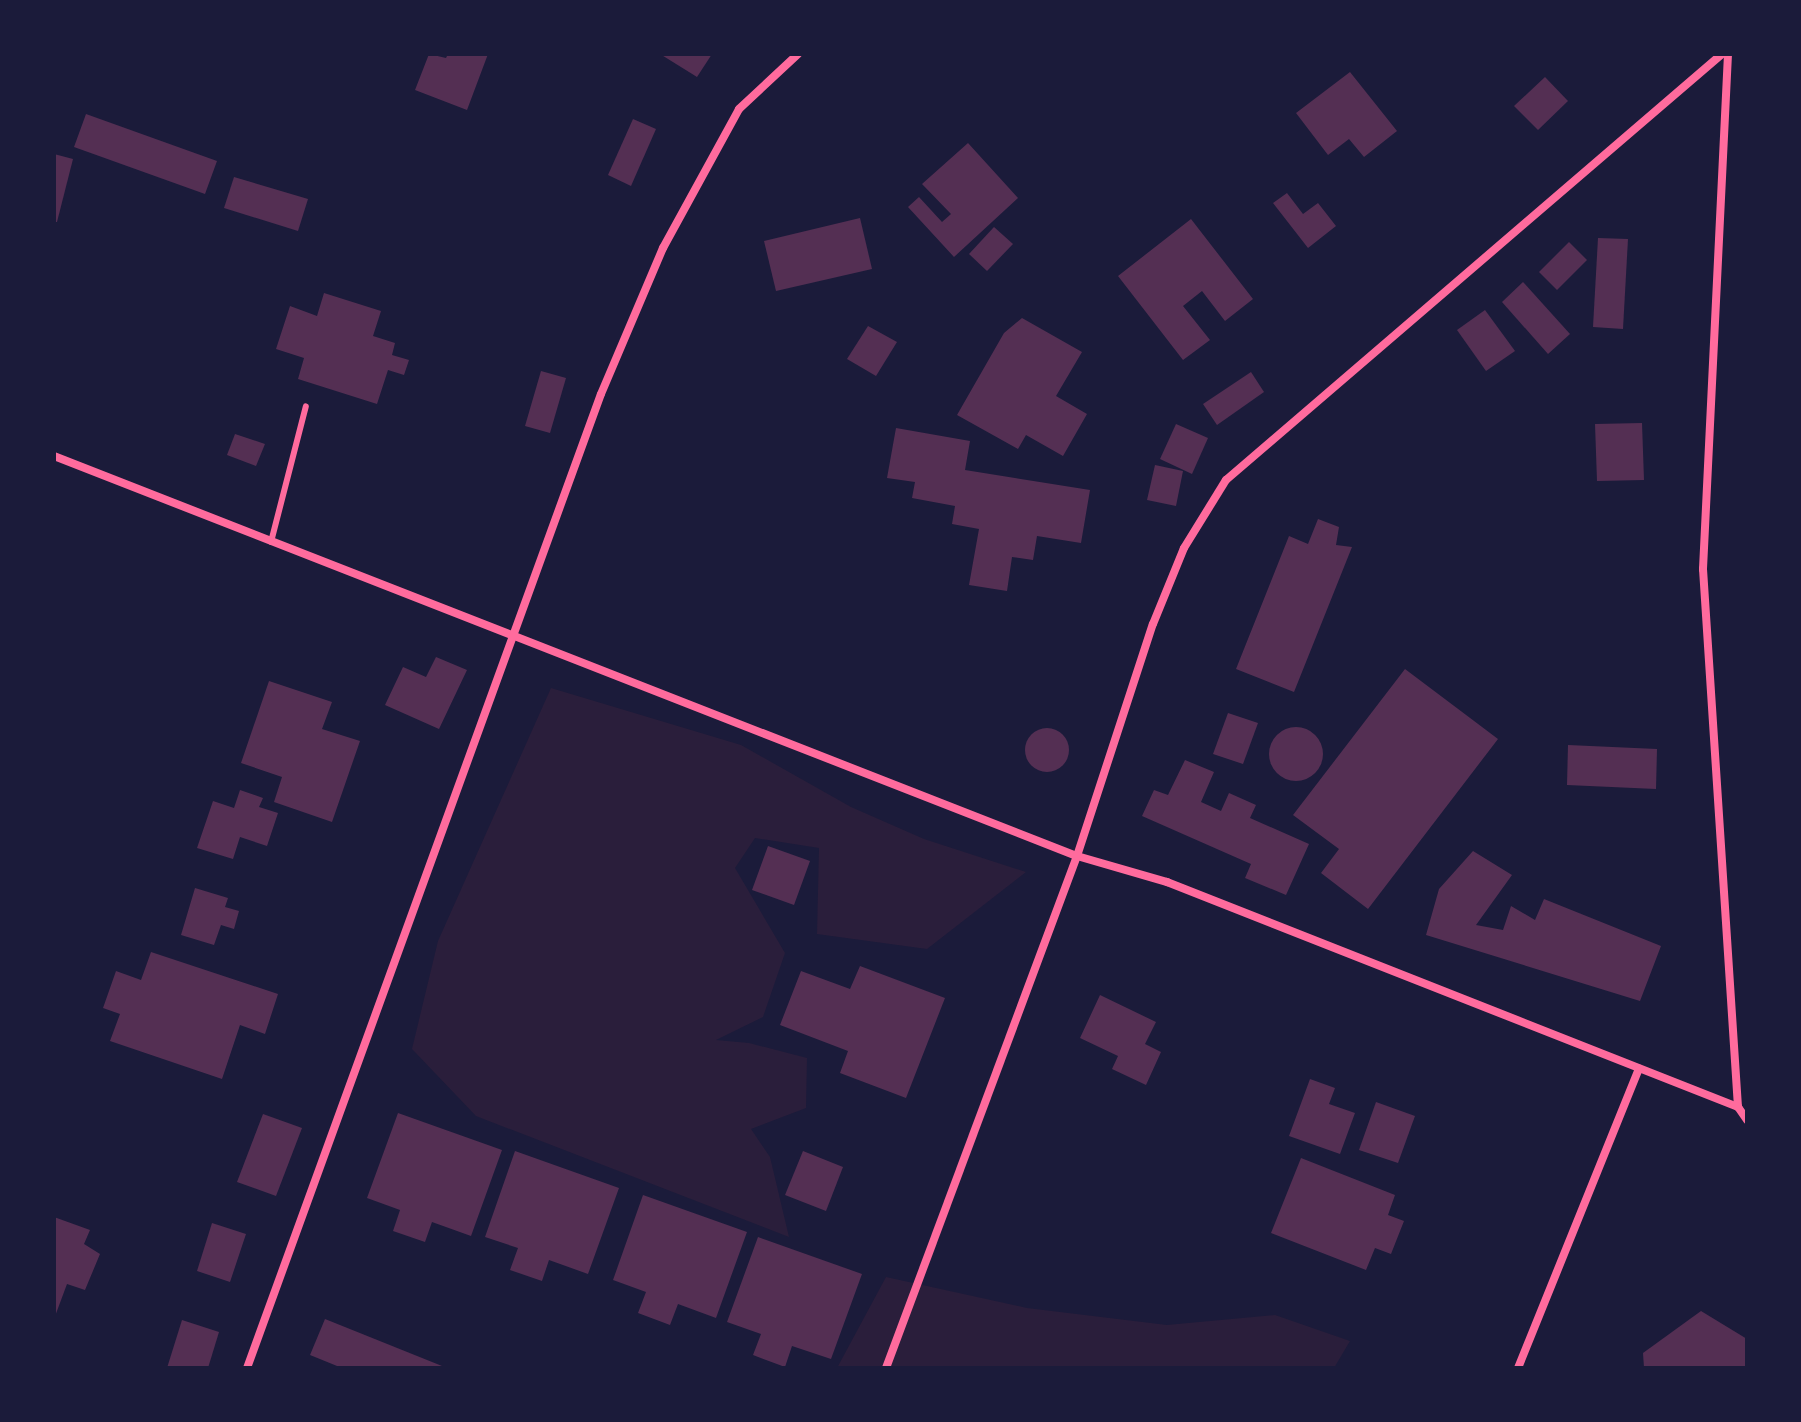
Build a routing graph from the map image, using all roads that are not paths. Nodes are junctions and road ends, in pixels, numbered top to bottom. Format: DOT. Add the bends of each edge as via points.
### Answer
graph roads {
  1 [pos="798,54"];
  2 [pos="1725,54"];
  3 [pos="306,406"];
  4 [pos="54,456"];
  5 [pos="271,542"];
  6 [pos="512,636"];
  7 [pos="1077,856"];
  8 [pos="1639,1068"];
  9 [pos="1738,1107"];
  10 [pos="1747,1120"];
  11 [pos="247,1368"];
  12 [pos="886,1368"];
  13 [pos="1518,1368"];
  1 -- 6 [label="street" via="739,109 663,248 601,394"];
  2 -- 7 [label="street" via="1226,480 1184,548 1153,624"];
  2 -- 9 [label="street" via="1703,569"];
  3 -- 5 [label="lane"];
  4 -- 5 [label="street"];
  5 -- 6 [label="street"];
  6 -- 7 [label="street"];
  6 -- 11 [label="street"];
  7 -- 8 [label="street" via="1167,882"];
  7 -- 12 [label="street"];
  8 -- 9 [label="street"];
  8 -- 13 [label="street"];
  9 -- 10 [label="street"];
}
